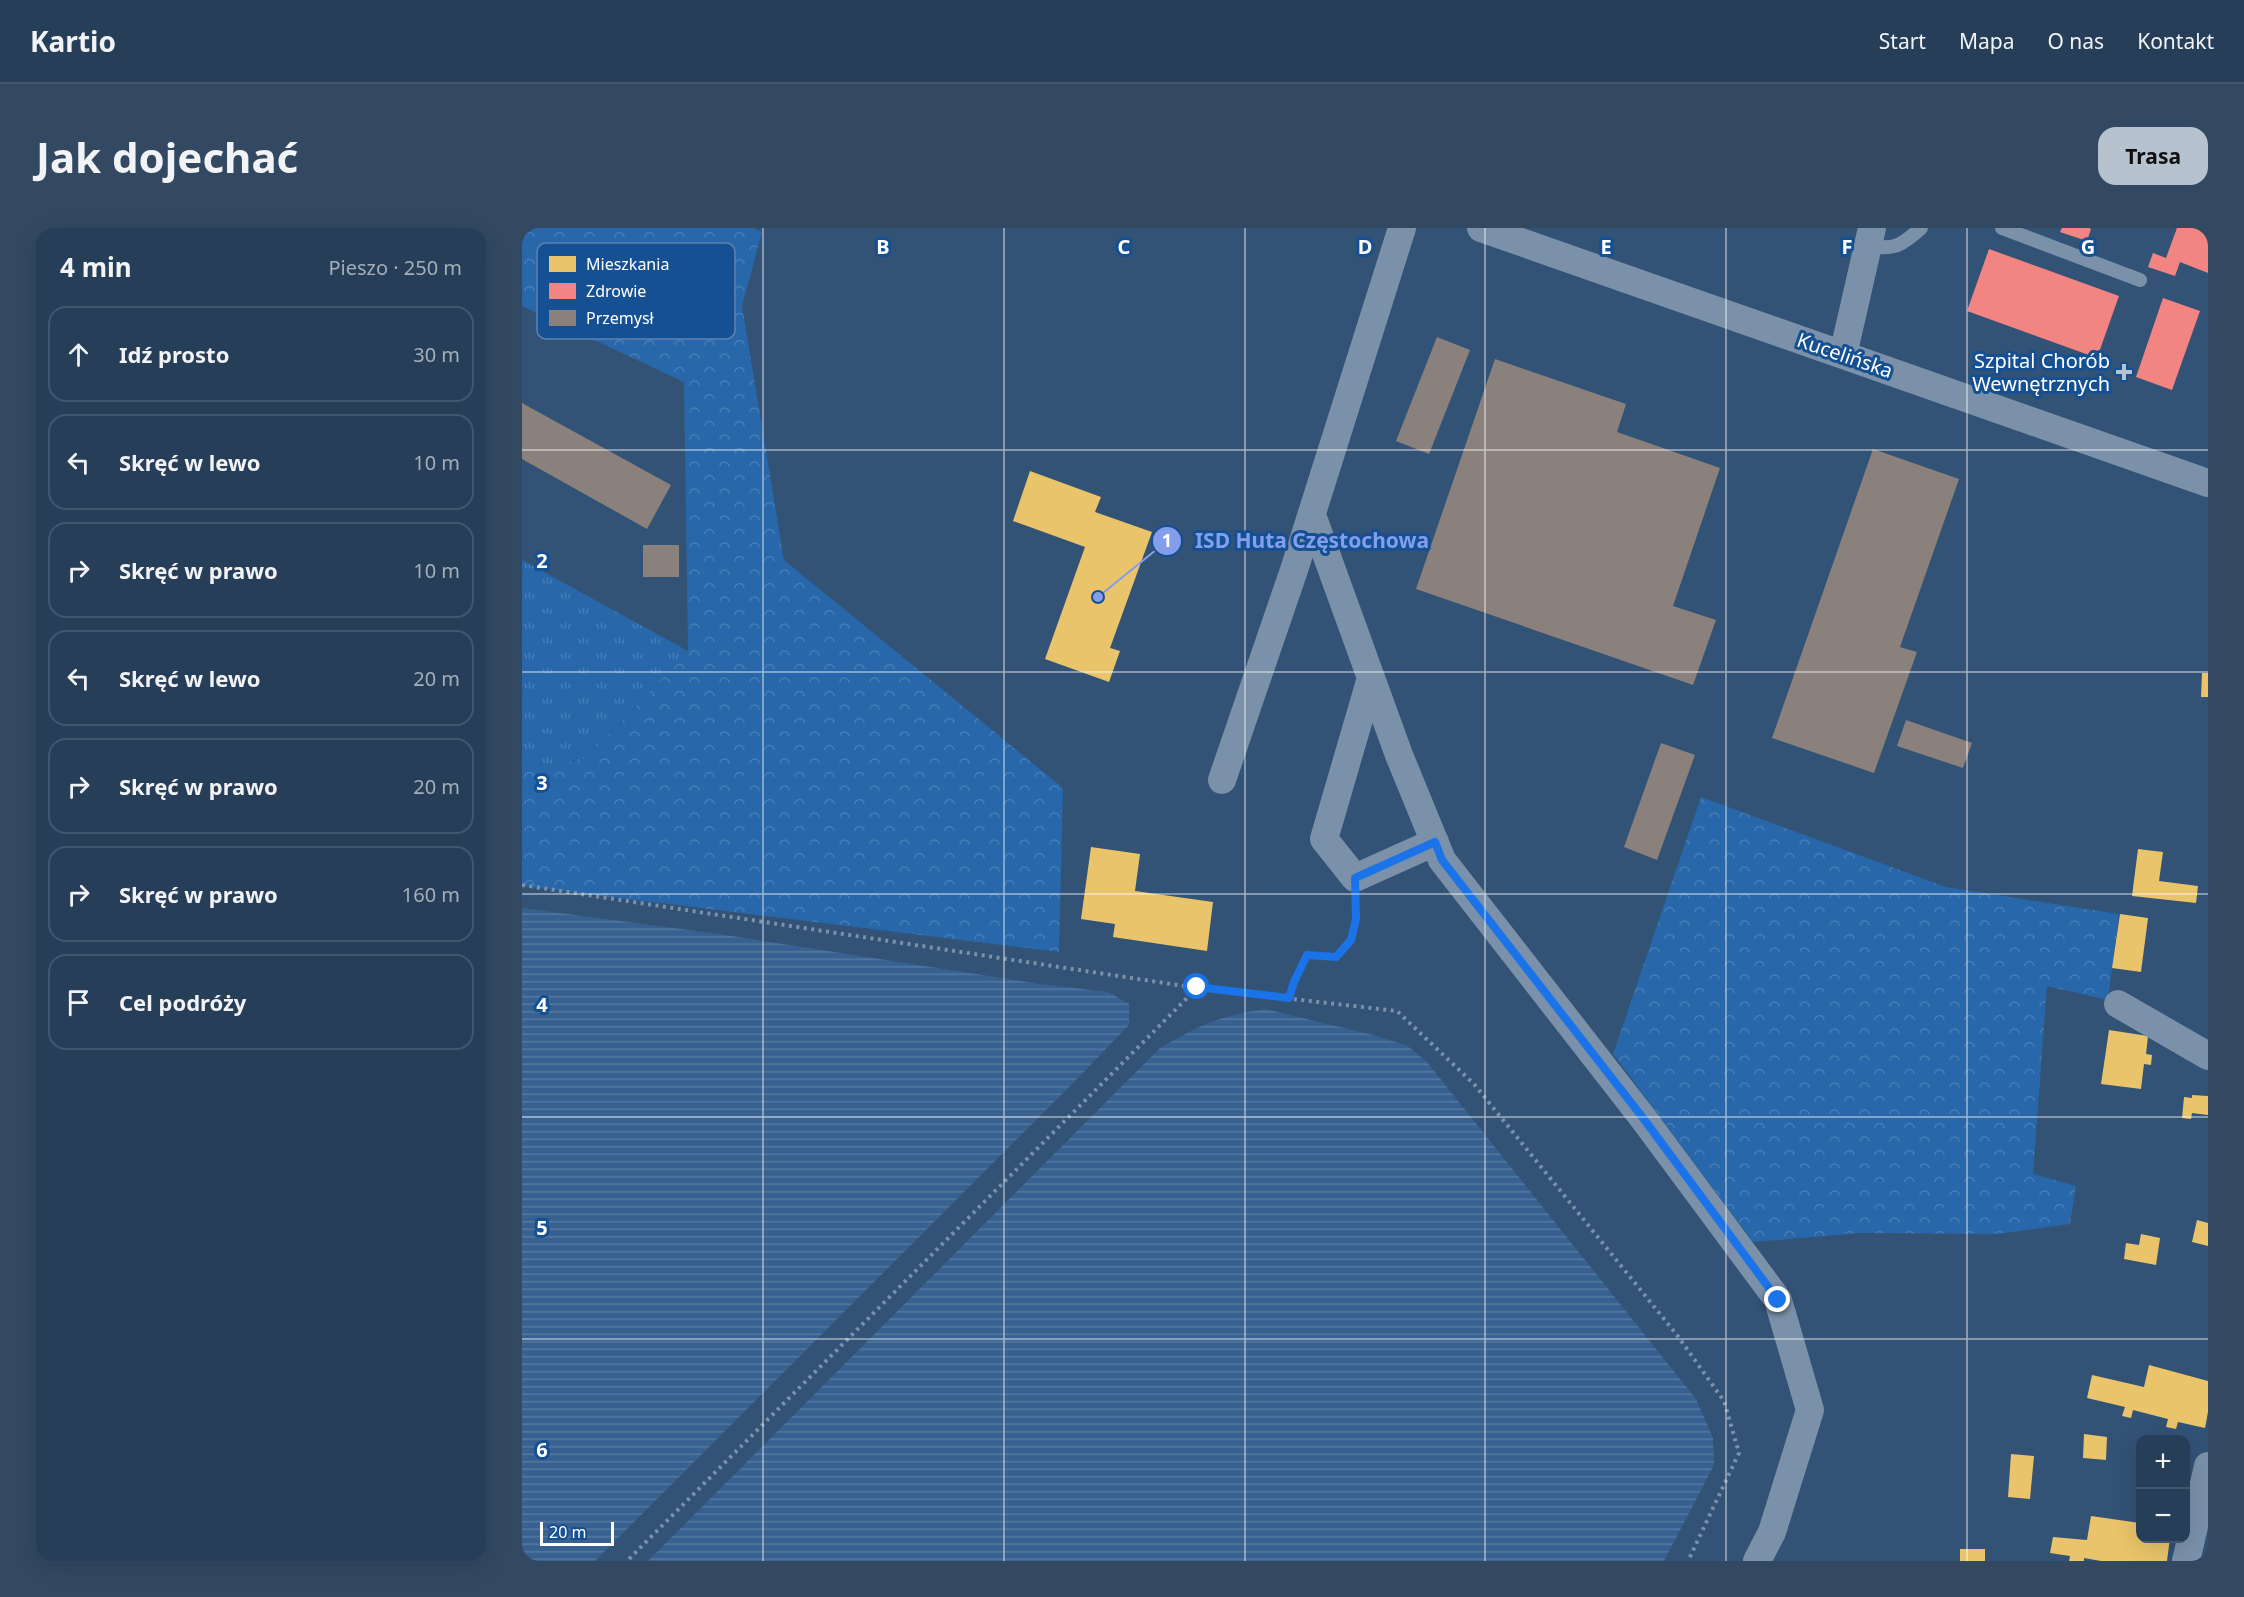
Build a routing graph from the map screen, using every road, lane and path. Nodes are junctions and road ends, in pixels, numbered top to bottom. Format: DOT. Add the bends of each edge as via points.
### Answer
graph roads {
  1 [pos="1402,228"];
  2 [pos="1481,228"];
  3 [pos="1921,228"];
  4 [pos="2002,228"];
  5 [pos="1870,237"];
  6 [pos="2140,280"];
  7 [pos="1843,355"];
  8 [pos="2208,483"];
  9 [pos="1312,515"];
  10 [pos="1371,678"];
  11 [pos="1222,780"];
  12 [pos="1435,842"];
  13 [pos="1355,878"];
  14 [pos="522,885"];
  15 [pos="1197,987"];
  16 [pos="1289,998"];
  17 [pos="2118,1004"];
  18 [pos="2208,1056"];
  19 [pos="2208,1466"];
  20 [pos="627,1561"];
  21 [pos="1688,1561"];
  22 [pos="1756,1561"];
  23 [pos="2186,1561"];
  1 -- 9 [label="street"];
  2 -- 7 [label="street, Kucelińska"];
  3 -- 5 [label="lane" via="1900,246 1884,249"];
  4 -- 6 [label="lane"];
  5 -- 7 [label="street"];
  7 -- 8 [label="street, Kucelińska"];
  9 -- 10 [label="street"];
  9 -- 11 [label="street"];
  10 -- 12 [label="street"];
  10 -- 13 [label="street" via="1324,839"];
  12 -- 13 [label="street"];
  12 -- 22 [label="street" via="1442,860 1643,1118 1778,1300 1810,1410 1772,1532"];
  13 -- 16 [label="path" via="1356,919 1351,940 1336,957 1307,955"];
  14 -- 15 [label="path"];
  15 -- 16 [label="path"];
  15 -- 20 [label="path"];
  16 -- 21 [label="path" via="1397,1011 1474,1084 1677,1335 1724,1401 1739,1454"];
  17 -- 18 [label="street"];
  19 -- 23 [label="street"];
}
